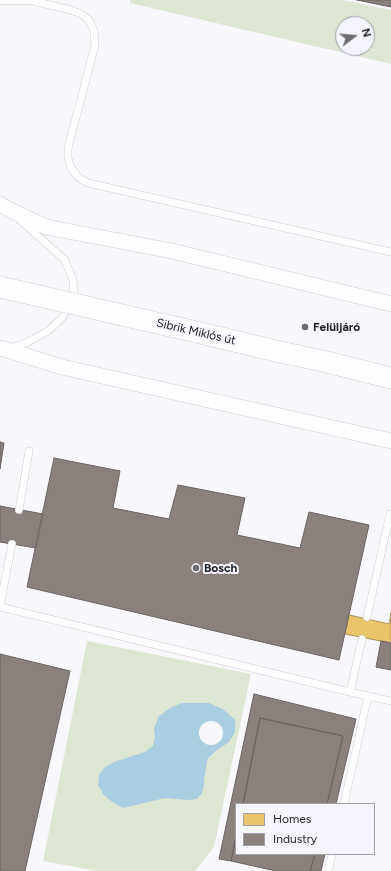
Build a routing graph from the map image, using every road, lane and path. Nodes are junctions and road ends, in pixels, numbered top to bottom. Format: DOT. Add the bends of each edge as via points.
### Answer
graph roads {
  1 [pos="0,1"];
  2 [pos="4,207"];
  3 [pos="391,252"];
  4 [pos="0,287"];
  5 [pos="391,304"];
  6 [pos="3,349"];
  7 [pos="391,378"];
  8 [pos="391,442"];
  9 [pos="29,450"];
  10 [pos="19,510"];
  11 [pos="391,514"];
  12 [pos="12,544"];
  13 [pos="0,606"];
  14 [pos="367,617"];
  15 [pos="362,639"];
  16 [pos="350,692"];
  17 [pos="368,696"];
  18 [pos="391,701"];
  19 [pos="344,803"];
  20 [pos="332,855"];
  21 [pos="328,871"];
  1 -- 3 [label="lane" via="33,1 71,10 89,20 94,31 95,45 68,148 71,168 78,177 88,182"];
  2 -- 5 [label="street" via="46,227 172,250"];
  2 -- 6 [label="lane" via="64,259 72,279 74,299 62,318 48,331 26,343"];
  4 -- 7 [label="main road, Sibrik Miklós út, bridge"];
  6 -- 8 [label="street" via="62,367"];
  9 -- 10 [label="lane"];
  11 -- 14 [label="lane"];
  12 -- 13 [label="lane"];
  13 -- 16 [label="lane"];
  15 -- 16 [label="lane"];
  16 -- 17 [label="lane"];
  17 -- 18 [label="lane"];
  17 -- 19 [label="lane"];
  20 -- 21 [label="lane"];
}
